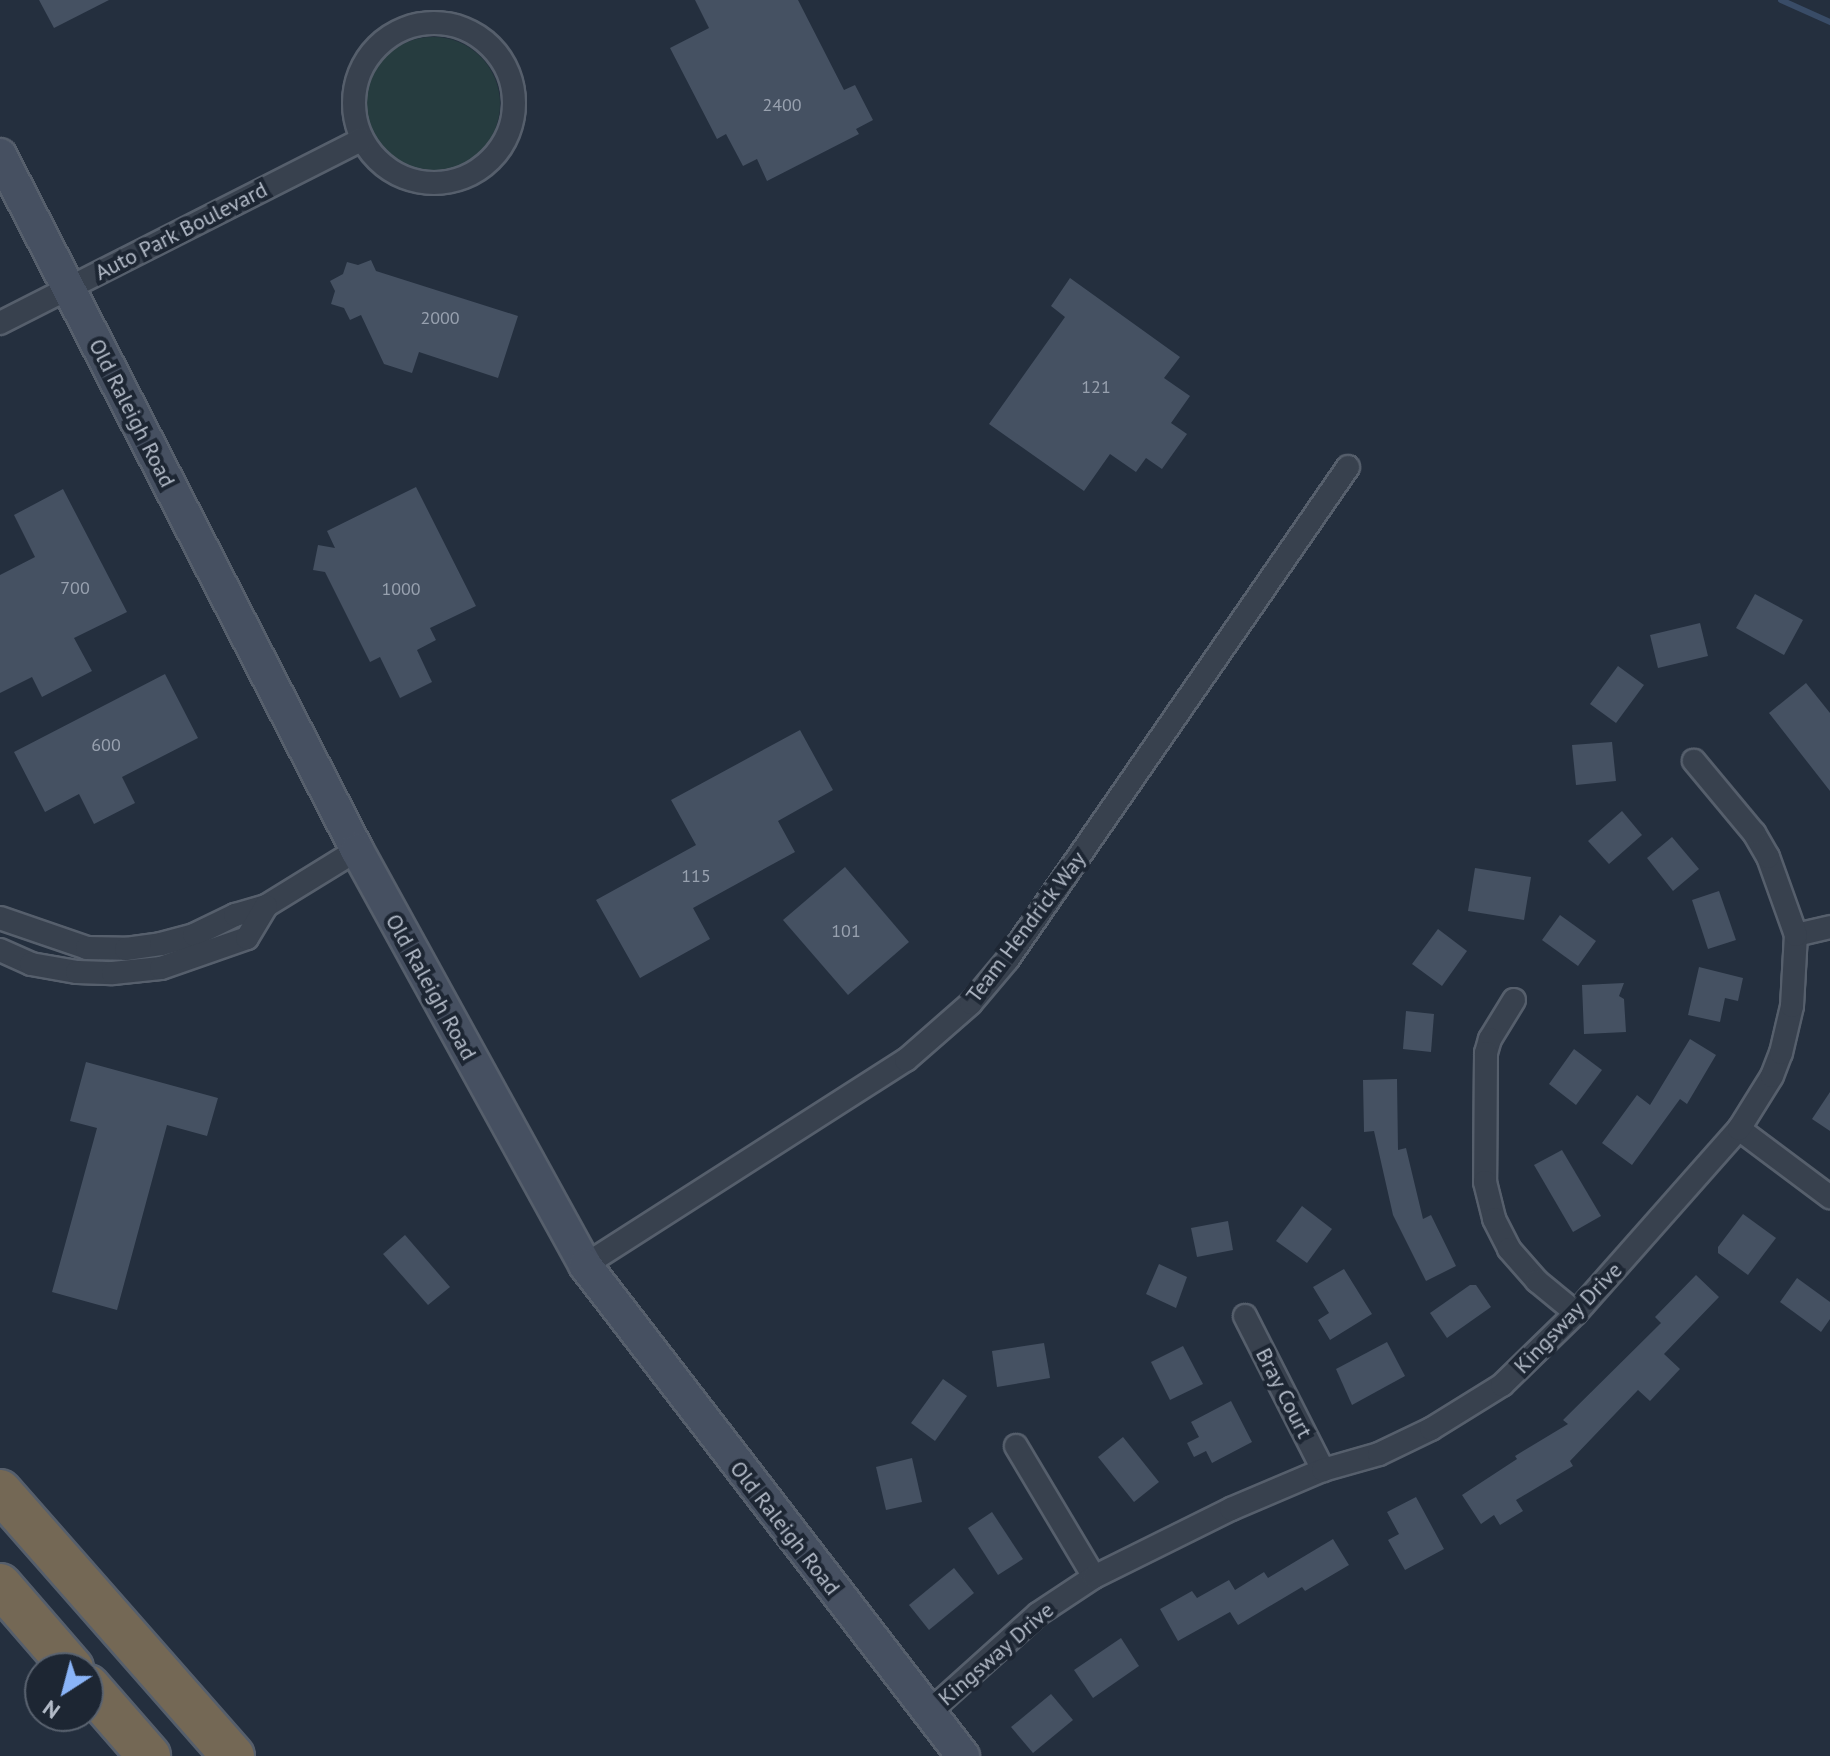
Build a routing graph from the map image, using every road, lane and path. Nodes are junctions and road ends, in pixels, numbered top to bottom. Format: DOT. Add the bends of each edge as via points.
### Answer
graph roads {
  1 [pos="362,139"];
  2 [pos="0,155"];
  3 [pos="67,288"];
  4 [pos="0,323"];
  5 [pos="1348,467"];
  6 [pos="1694,761"];
  7 [pos="357,850"];
  8 [pos="266,906"];
  9 [pos="0,918"];
  10 [pos="1830,927"];
  11 [pos="1796,935"];
  12 [pos="0,950"];
  13 [pos="1514,1000"];
  14 [pos="1739,1129"];
  15 [pos="1830,1197"];
  16 [pos="585,1265"];
  17 [pos="1576,1313"];
  18 [pos="1245,1316"];
  19 [pos="1016,1446"];
  20 [pos="1323,1470"];
  21 [pos="0,1491"];
  22 [pos="1094,1577"];
  23 [pos="0,1585"];
  24 [pos="58,1652"];
  25 [pos="104,1704"];
  26 [pos="928,1713"];
  27 [pos="149,1756"];
  28 [pos="233,1756"];
  29 [pos="963,1756"];
  1 -- 1 [label="street" via="375,159 415,182 462,179 482,168 510,131 513,85 503,62 487,42 443,22 418,23 395,32 361,67 354,116"];
  1 -- 3 [label="street, Auto Park Boulevard"];
  2 -- 3 [label="street, Old Raleigh Road"];
  3 -- 4 [label="street, Auto Park Boulevard"];
  3 -- 7 [label="street, Old Raleigh Road"];
  5 -- 16 [label="street, Team Hendrick Way" via="1016,947 971,1003 906,1060"];
  6 -- 11 [label="street, Kingsway Drive" via="1754,833"];
  7 -- 8 [label="street"];
  7 -- 16 [label="street, Old Raleigh Road"];
  8 -- 9 [label="street" via="194,935 126,949 87,948"];
  8 -- 12 [label="street" via="247,938 161,968 77,972 31,964"];
  10 -- 11 [label="street"];
  11 -- 14 [label="street, Kingsway Drive" via="1792,1006 1781,1053"];
  13 -- 17 [label="street" via="1486,1053 1485,1182 1494,1219 1509,1249"];
  14 -- 15 [label="street"];
  14 -- 17 [label="street, Kingsway Drive"];
  16 -- 26 [label="street, Old Raleigh Road"];
  17 -- 20 [label="street, Kingsway Drive" via="1502,1385 1469,1407 1379,1454"];
  18 -- 20 [label="street, Bray Court"];
  19 -- 22 [label="street"];
  20 -- 22 [label="street, Kingsway Drive" via="1167,1538"];
  21 -- 28 [label="highway"];
  22 -- 26 [label="street, Kingsway Drive" via="1038,1614"];
  23 -- 24 [label="highway"];
  25 -- 27 [label="highway"];
  26 -- 29 [label="street, Old Raleigh Road"];
}
